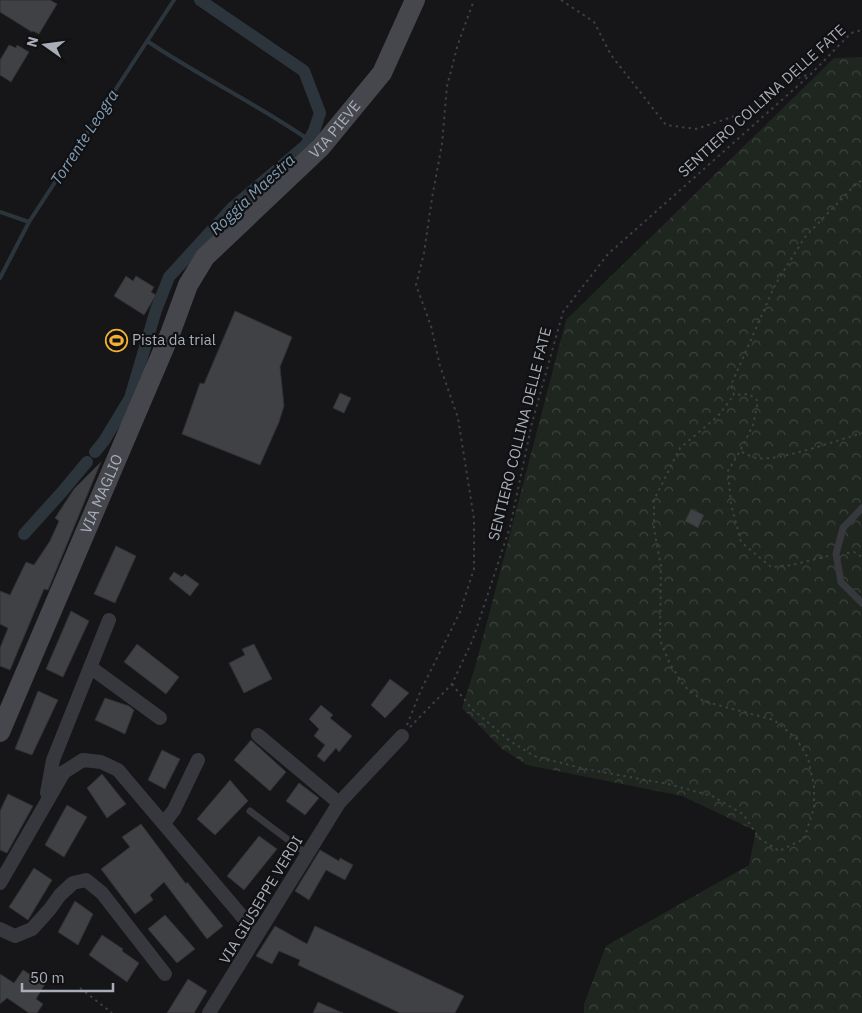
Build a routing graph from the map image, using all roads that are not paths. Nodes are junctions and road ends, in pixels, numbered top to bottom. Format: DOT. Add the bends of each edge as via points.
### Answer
graph roads {
  1 [pos="415,0"];
  2 [pos="205,257"];
  3 [pos="862,508"];
  4 [pos="862,603"];
  5 [pos="109,620"];
  6 [pos="90,667"];
  7 [pos="160,718"];
  8 [pos="0,732"];
  9 [pos="258,735"];
  10 [pos="402,736"];
  11 [pos="198,760"];
  12 [pos="45,803"];
  13 [pos="339,803"];
  14 [pos="250,810"];
  15 [pos="164,823"];
  16 [pos="307,854"];
  17 [pos="0,883"];
  18 [pos="0,929"];
  19 [pos="257,934"];
  20 [pos="165,974"];
  21 [pos="209,1013"];
  1 -- 2 [label="street, VIA PIEVE" via="382,73 321,147"];
  2 -- 8 [label="street, VIA MAGLIO" via="188,285"];
  3 -- 4 [label="lane" via="843,528 836,554 841,582"];
  5 -- 6 [label="street"];
  6 -- 7 [label="street"];
  6 -- 12 [label="street" via="53,760"];
  9 -- 13 [label="street"];
  10 -- 13 [label="street, VIA GIUSEPPE VERDI"];
  11 -- 15 [label="street" via="174,810"];
  12 -- 15 [label="street" via="64,772 83,760 101,762 118,770"];
  12 -- 17 [label="street"];
  13 -- 16 [label="street, VIA GIUSEPPE VERDI"];
  14 -- 16 [label="lane"];
  15 -- 19 [label="street"];
  16 -- 19 [label="street, VIA GIUSEPPE VERDI"];
  18 -- 20 [label="street" via="15,936 32,929 73,883 86,880 102,893"];
  19 -- 21 [label="street, VIA GIUSEPPE VERDI"];
}
